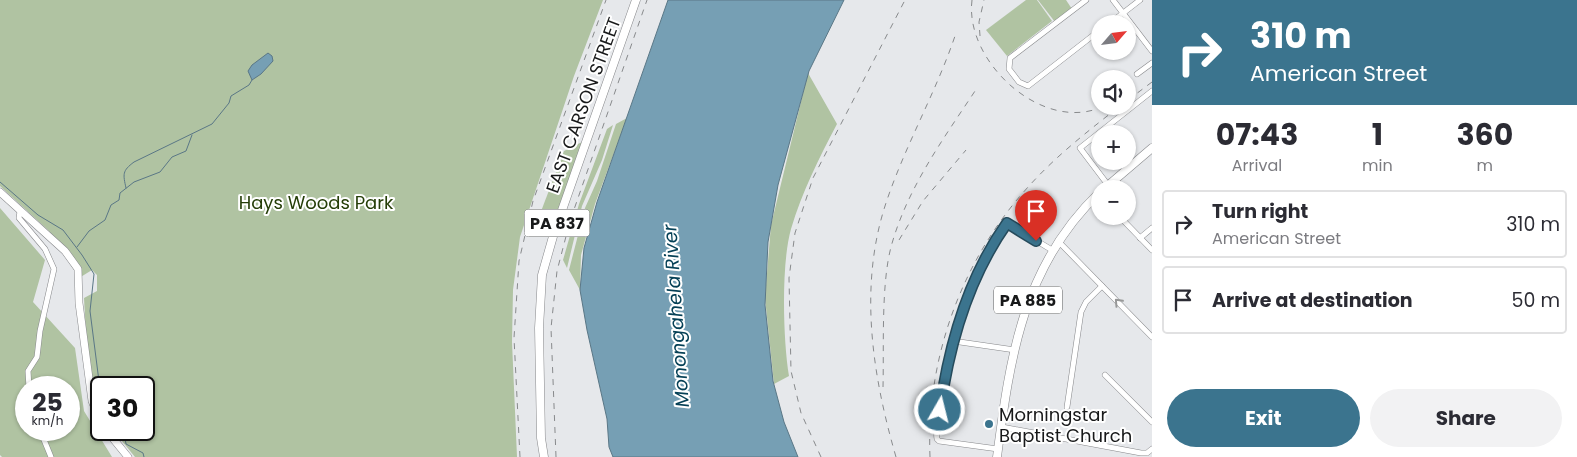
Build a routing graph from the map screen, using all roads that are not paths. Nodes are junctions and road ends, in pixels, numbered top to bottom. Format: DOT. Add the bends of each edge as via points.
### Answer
graph roads {
  1 [pos="636,0"];
  2 [pos="1086,0"];
  3 [pos="1113,0"];
  4 [pos="1140,0"];
  5 [pos="1123,13"];
  6 [pos="1120,15"];
  7 [pos="1091,37"];
  8 [pos="1152,51"];
  9 [pos="1152,63"];
  10 [pos="1138,74"];
  11 [pos="1152,91"];
  12 [pos="1151,151"];
  13 [pos="1096,180"];
  14 [pos="1115,180"];
  15 [pos="0,192"];
  16 [pos="1091,204"];
  17 [pos="20,211"];
  18 [pos="1128,225"];
  19 [pos="1152,228"];
  20 [pos="1140,238"];
  21 [pos="1058,241"];
  22 [pos="1052,250"];
  23 [pos="1152,250"];
  24 [pos="1102,286"];
  25 [pos="1152,337"];
  26 [pos="953,341"];
  27 [pos="1015,350"];
  28 [pos="1105,375"];
  29 [pos="28,376"];
  30 [pos="90,386"];
  31 [pos="1068,407"];
  32 [pos="1152,422"];
  33 [pos="1002,427"];
  34 [pos="44,441"];
  35 [pos="115,441"];
  36 [pos="1152,449"];
  37 [pos="997,453"];
  38 [pos="51,457"];
  39 [pos="128,457"];
  40 [pos="544,457"];
  1 -- 40 [label="main road, EAST CARSON STREET / PA 837" via="544,268 539,328"];
  2 -- 7 [label="street" via="1010,58 1008,65 1012,74 1028,86"];
  3 -- 5 [label="street"];
  4 -- 5 [label="street"];
  5 -- 6 [label="street"];
  5 -- 8 [label="street"];
  9 -- 10 [label="street"];
  11 -- 13 [label="street" via="1080,148"];
  12 -- 14 [label="main road, PA 885"];
  15 -- 17 [label="main road"];
  16 -- 21 [label="main road, PA 885"];
  17 -- 29 [label="street" via="20,218 45,249 54,269 37,356"];
  17 -- 30 [label="main road" via="66,251 78,269"];
  18 -- 20 [label="street"];
  19 -- 20 [label="street"];
  20 -- 23 [label="street"];
  21 -- 22 [label="main road, PA 885"];
  21 -- 24 [label="street"];
  22 -- 26 [label="street" via="1007,223 978,270"];
  22 -- 27 [label="main road, PA 885" via="1029,297"];
  25 -- 24 [label="street, one-way"];
  24 -- 31 [label="street" via="1081,312"];
  26 -- 27 [label="street"];
  26 -- 37 [label="street" via="936,434 939,441"];
  27 -- 33 [label="main road, PA 885"];
  28 -- 32 [label="street"];
  33 -- 36 [label="street" via="1144,454"];
  33 -- 37 [label="main road, PA 885"];
  34 -- 38 [label="street"];
  35 -- 39 [label="main road"];
}
